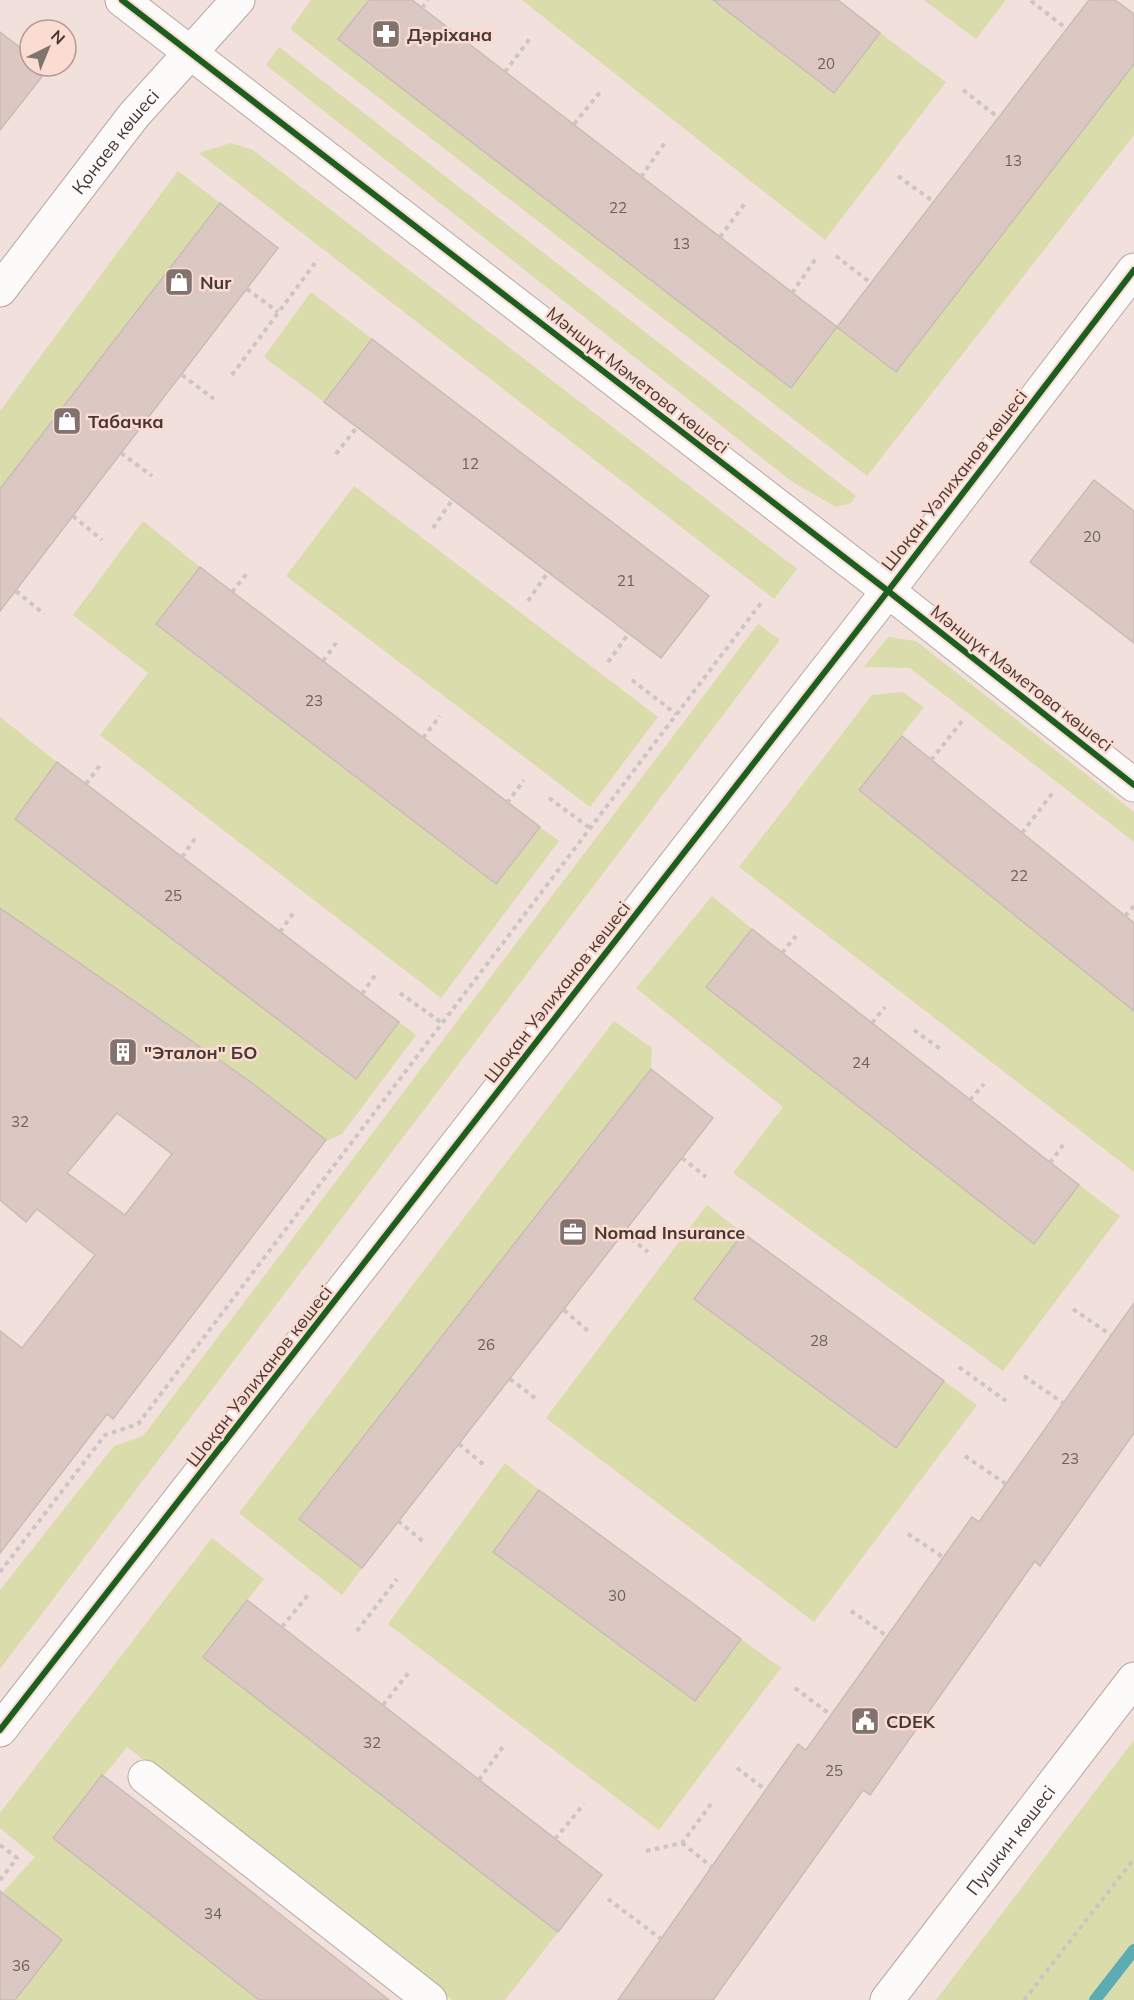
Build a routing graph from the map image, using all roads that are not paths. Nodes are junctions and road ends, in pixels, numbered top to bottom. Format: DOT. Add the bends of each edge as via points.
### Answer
graph roads {
  1 [pos="122,0"];
  2 [pos="238,0"];
  3 [pos="188,53"];
  4 [pos="1134,270"];
  5 [pos="0,290"];
  6 [pos="888,591"];
  7 [pos="1134,785"];
  8 [pos="1134,1679"];
  9 [pos="0,1730"];
  10 [pos="145,1777"];
  11 [pos="430,2000"];
  12 [pos="887,2000"];
  1 -- 3 [label="street, Мәншүк Мәметова көшесі"];
  2 -- 3 [label="street, Қонаев көшесі"];
  3 -- 5 [label="street, Қонаев көшесі" via="134,115"];
  3 -- 6 [label="street, Мәншүк Мәметова көшесі"];
  4 -- 6 [label="street, Шоқан Уәлиханов көшесі"];
  6 -- 7 [label="street, Мәншүк Мәметова көшесі"];
  6 -- 9 [label="street, Шоқан Уәлиханов көшесі"];
  8 -- 12 [label="street, Пушкин көшесі"];
  10 -- 11 [label="street"];
}
